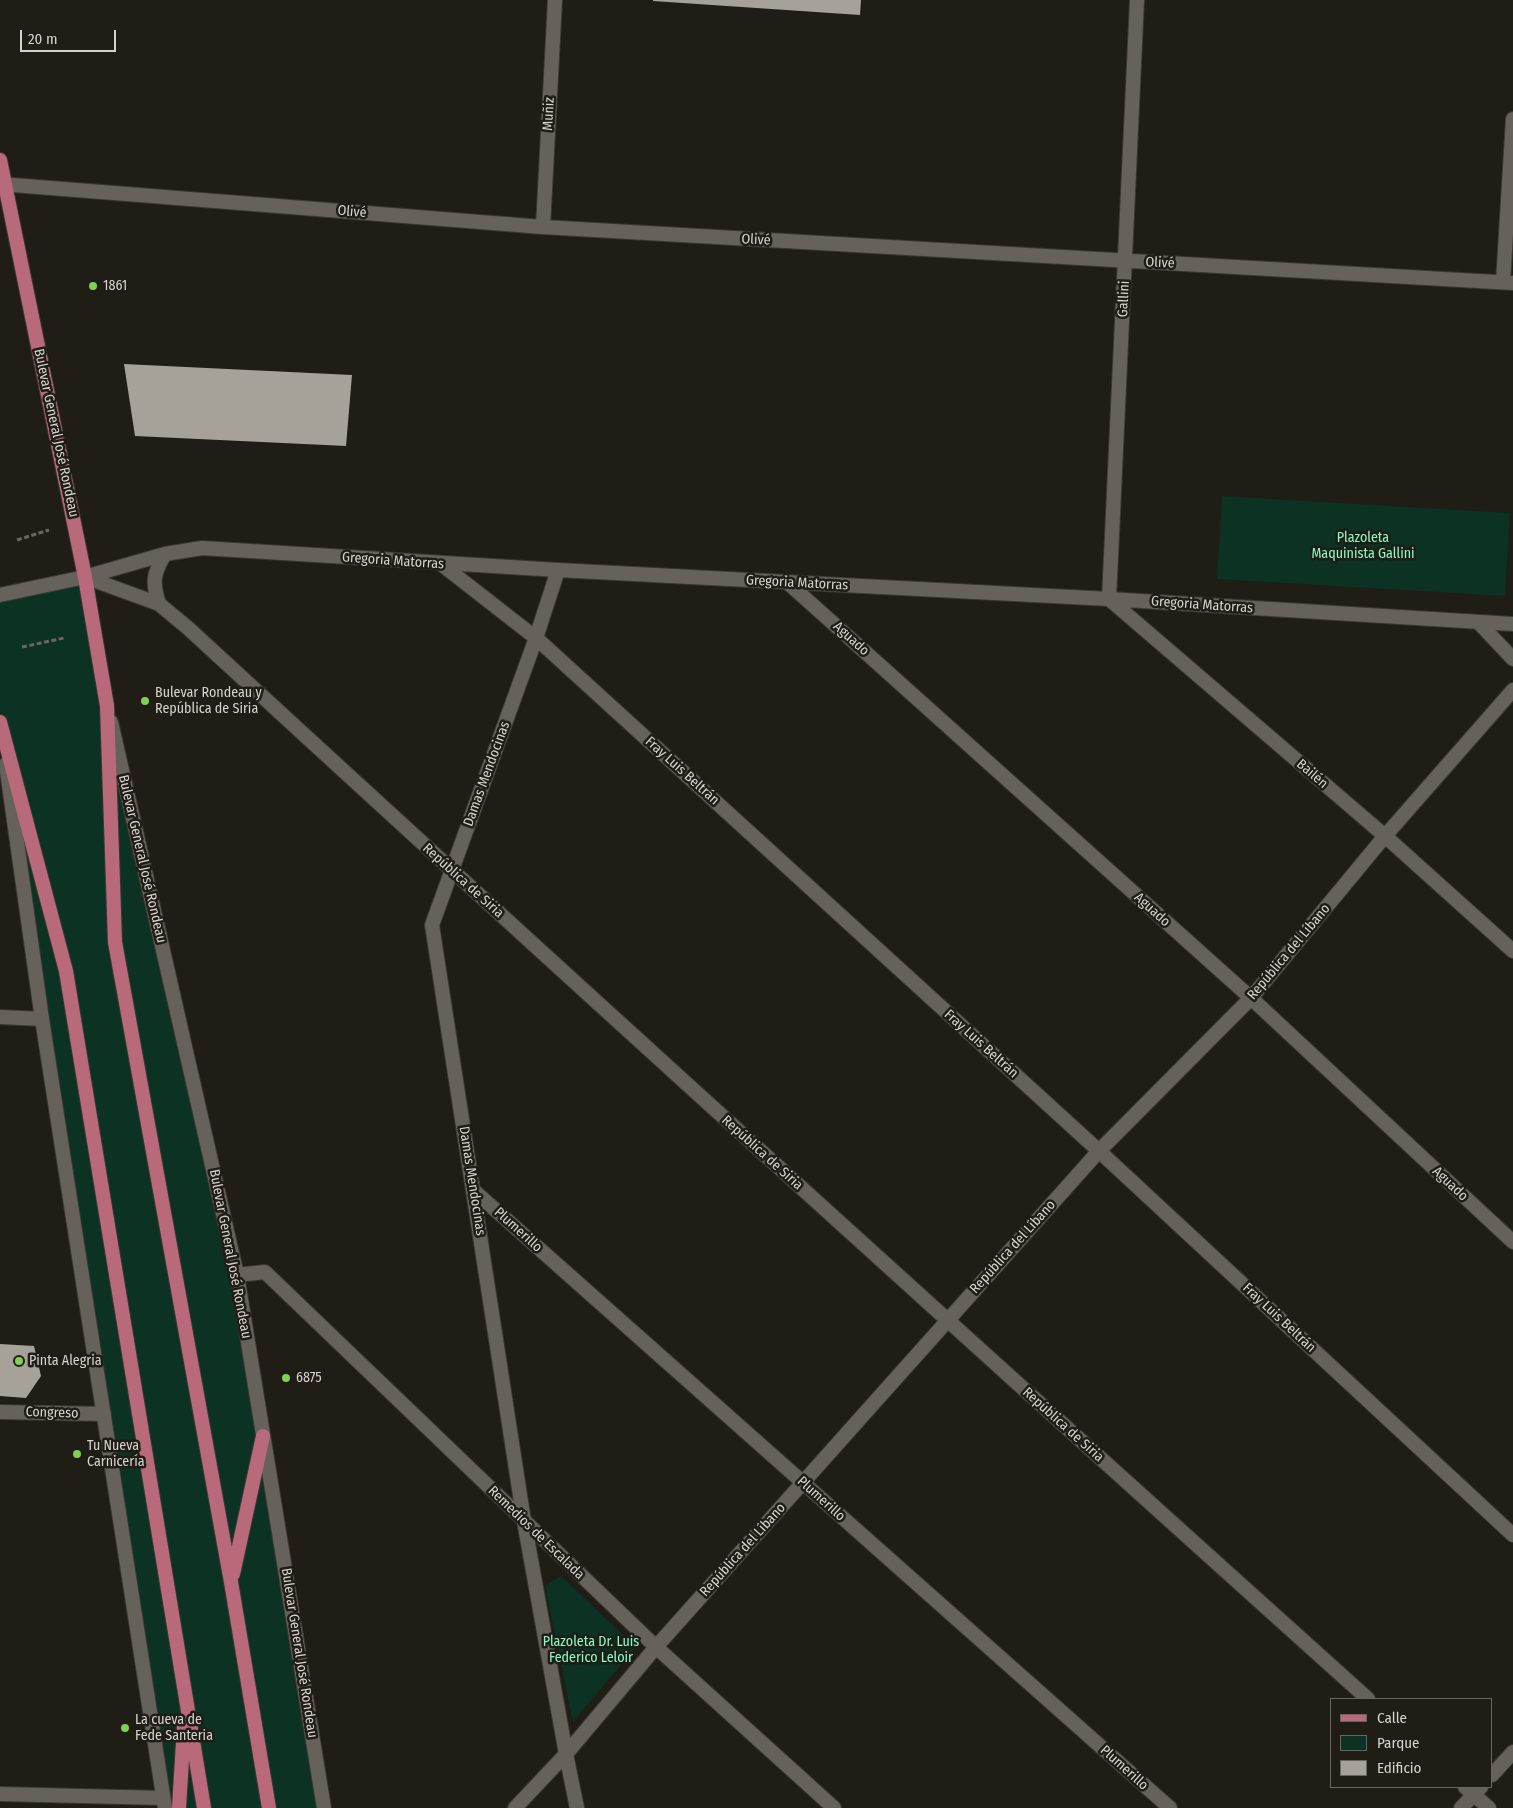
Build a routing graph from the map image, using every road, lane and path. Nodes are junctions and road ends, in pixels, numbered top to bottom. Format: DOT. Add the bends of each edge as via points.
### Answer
graph roads {
  1 [pos="555,0"];
  2 [pos="1137,0"];
  3 [pos="1513,119"];
  4 [pos="0,160"];
  5 [pos="2,184"];
  6 [pos="543,227"];
  7 [pos="1125,261"];
  8 [pos="1508,283"];
  9 [pos="49,530"];
  10 [pos="17,540"];
  11 [pos="165,554"];
  12 [pos="441,564"];
  13 [pos="558,570"];
  14 [pos="85,577"];
  15 [pos="787,582"];
  16 [pos="0,595"];
  17 [pos="1109,599"];
  18 [pos="159,604"];
  19 [pos="1478,622"];
  20 [pos="1513,624"];
  21 [pos="64,638"];
  22 [pos="536,638"];
  23 [pos="22,647"];
  24 [pos="1513,659"];
  25 [pos="1513,690"];
  26 [pos="107,706"];
  27 [pos="0,724"];
  28 [pos="1385,836"];
  29 [pos="452,871"];
  30 [pos="1513,951"];
  31 [pos="1251,998"];
  32 [pos="0,1017"];
  33 [pos="42,1019"];
  34 [pos="1099,1151"];
  35 [pos="473,1190"];
  36 [pos="1513,1242"];
  37 [pos="236,1274"];
  38 [pos="947,1321"];
  39 [pos="0,1412"];
  40 [pos="104,1414"];
  41 [pos="263,1436"];
  42 [pos="803,1483"];
  43 [pos="524,1521"];
  44 [pos="1513,1535"];
  45 [pos="231,1582"];
  46 [pos="656,1646"];
  47 [pos="1367,1698"];
  48 [pos="186,1703"];
  49 [pos="1513,1752"];
  50 [pos="566,1754"];
  51 [pos="1493,1774"];
  52 [pos="1474,1789"];
  53 [pos="0,1794"];
  54 [pos="164,1803"];
  55 [pos="179,1808"];
  56 [pos="204,1808"];
  57 [pos="269,1808"];
  58 [pos="324,1808"];
  59 [pos="515,1808"];
  60 [pos="577,1808"];
  61 [pos="834,1808"];
  62 [pos="1170,1808"];
  63 [pos="1461,1808"];
  64 [pos="1489,1808"];
  1 -- 6 [label="street, Muñiz"];
  2 -- 7 [label="street, Gallini"];
  3 -- 8 [label="street"];
  4 -- 5 [label="main road, Bulevar General José Rondeau"];
  5 -- 6 [label="street, Olivé"];
  5 -- 14 [label="main road, Bulevar General José Rondeau"];
  6 -- 7 [label="street, Olivé"];
  7 -- 8 [label="street, Olivé"];
  7 -- 17 [label="street, Gallini"];
  9 -- 10 [label="path"];
  11 -- 12 [label="street, Gregoria Matorras" via="202,548"];
  11 -- 14 [label="street, Gregoria Matorras"];
  11 -- 18 [label="street" via="156,569 154,587"];
  12 -- 13 [label="street, Gregoria Matorras"];
  12 -- 22 [label="street, Fray Luis Beltrán"];
  13 -- 15 [label="street, Gregoria Matorras"];
  13 -- 22 [label="street, Damas Mendocinas"];
  14 -- 16 [label="street, Gregoria Matorras"];
  14 -- 18 [label="street, República de Siria"];
  14 -- 26 [label="main road, Bulevar General José Rondeau"];
  15 -- 17 [label="street, Gregoria Matorras"];
  15 -- 31 [label="street, Aguado"];
  17 -- 19 [label="street, Gregoria Matorras"];
  17 -- 28 [label="street, Bailén"];
  18 -- 29 [label="street, República de Siria"];
  19 -- 20 [label="street, Gregoria Matorras"];
  19 -- 24 [label="street"];
  21 -- 23 [label="path"];
  22 -- 29 [label="street, Damas Mendocinas"];
  22 -- 34 [label="street, Fray Luis Beltrán"];
  25 -- 28 [label="street, República del Líbano"];
  26 -- 37 [label="street, Bulevar General José Rondeau"];
  26 -- 45 [label="main road, Bulevar General José Rondeau" via="115,942"];
  27 -- 33 [label="street"];
  27 -- 48 [label="main road" via="66,971"];
  28 -- 30 [label="street, Bailén"];
  28 -- 31 [label="street, República del Líbano"];
  29 -- 35 [label="street, Damas Mendocinas" via="432,925"];
  29 -- 38 [label="street, República de Siria"];
  31 -- 34 [label="street, República del Líbano"];
  31 -- 36 [label="street, Aguado"];
  32 -- 33 [label="street"];
  33 -- 40 [label="street"];
  34 -- 38 [label="street, República del Líbano"];
  34 -- 44 [label="street, Fray Luis Beltrán"];
  35 -- 42 [label="street, Plumerillo"];
  35 -- 43 [label="street, Damas Mendocinas"];
  37 -- 41 [label="street, Bulevar General José Rondeau"];
  37 -- 43 [label="street, Remedios de Escalada" via="265,1272"];
  38 -- 42 [label="street, República del Líbano"];
  38 -- 47 [label="street, República de Siria"];
  39 -- 40 [label="street, Congreso"];
  40 -- 54 [label="street"];
  41 -- 45 [label="main road"];
  41 -- 58 [label="street, Bulevar General José Rondeau"];
  42 -- 46 [label="street, República del Líbano"];
  42 -- 62 [label="street, Plumerillo"];
  43 -- 46 [label="street, Remedios de Escalada"];
  43 -- 50 [label="street, Damas Mendocinas"];
  45 -- 57 [label="main road, Bulevar General José Rondeau"];
  46 -- 50 [label="street, República del Líbano"];
  46 -- 61 [label="street, Remedios de Escalada"];
  48 -- 55 [label="main road"];
  48 -- 56 [label="main road"];
  49 -- 51 [label="street"];
  50 -- 59 [label="street, República del Líbano"];
  50 -- 60 [label="street, Damas Mendocinas"];
  52 -- 63 [label="street"];
  52 -- 64 [label="street"];
  53 -- 54 [label="street"];
}
